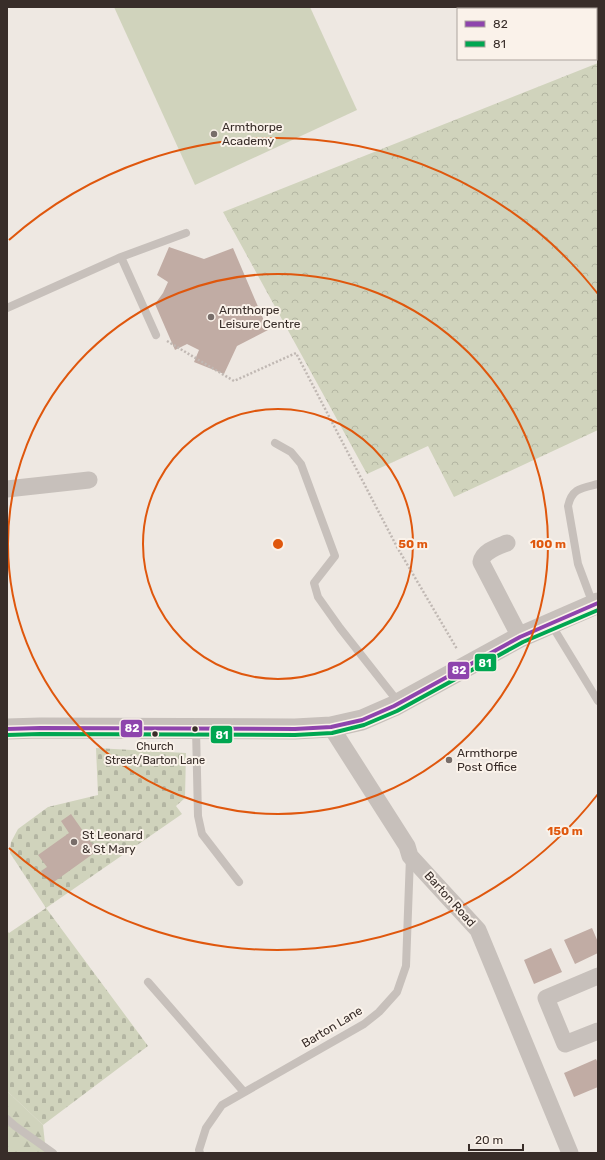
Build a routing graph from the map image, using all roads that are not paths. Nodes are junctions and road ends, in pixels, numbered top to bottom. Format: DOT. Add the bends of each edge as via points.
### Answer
graph roads {
  1 [pos="186,233"];
  2 [pos="120,257"];
  3 [pos="7,308"];
  4 [pos="156,335"];
  5 [pos="275,443"];
  6 [pos="89,480"];
  7 [pos="598,484"];
  8 [pos="7,489"];
  9 [pos="507,543"];
  10 [pos="596,604"];
  11 [pos="550,623"];
  12 [pos="520,637"];
  13 [pos="598,700"];
  14 [pos="400,703"];
  15 [pos="331,727"];
  16 [pos="7,729"];
  17 [pos="196,729"];
  18 [pos="410,856"];
  19 [pos="239,882"];
  20 [pos="598,976"];
  21 [pos="148,982"];
  22 [pos="598,1031"];
  23 [pos="244,1092"];
  24 [pos="7,1119"];
  25 [pos="53,1153"];
  26 [pos="200,1153"];
  27 [pos="570,1153"];
  1 -- 2 [label="lane"];
  2 -- 3 [label="lane"];
  2 -- 4 [label="lane"];
  5 -- 14 [label="lane" via="291,452 301,464 335,556 314,583 318,597 344,634"];
  6 -- 8 [label="street"];
  7 -- 10 [label="lane" via="578,489 573,493 568,506 578,564"];
  9 -- 12 [label="street" via="485,554 481,562"];
  10 -- 11 [label="street"];
  11 -- 12 [label="street"];
  11 -- 13 [label="lane"];
  12 -- 14 [label="street"];
  14 -- 15 [label="street" via="362,720"];
  15 -- 17 [label="street" via="295,730"];
  15 -- 18 [label="street, Barton Road" via="407,846"];
  16 -- 17 [label="street"];
  17 -- 19 [label="lane" via="198,816 202,834"];
  18 -- 23 [label="lane, Barton Lane" via="406,966 397,992 364,1024"];
  18 -- 27 [label="street, Barton Road" via="478,930"];
  20 -- 22 [label="street" via="546,998 565,1044"];
  21 -- 23 [label="lane"];
  23 -- 26 [label="lane, Barton Lane" via="222,1105 206,1128"];
  24 -- 25 [label="lane"];
}
